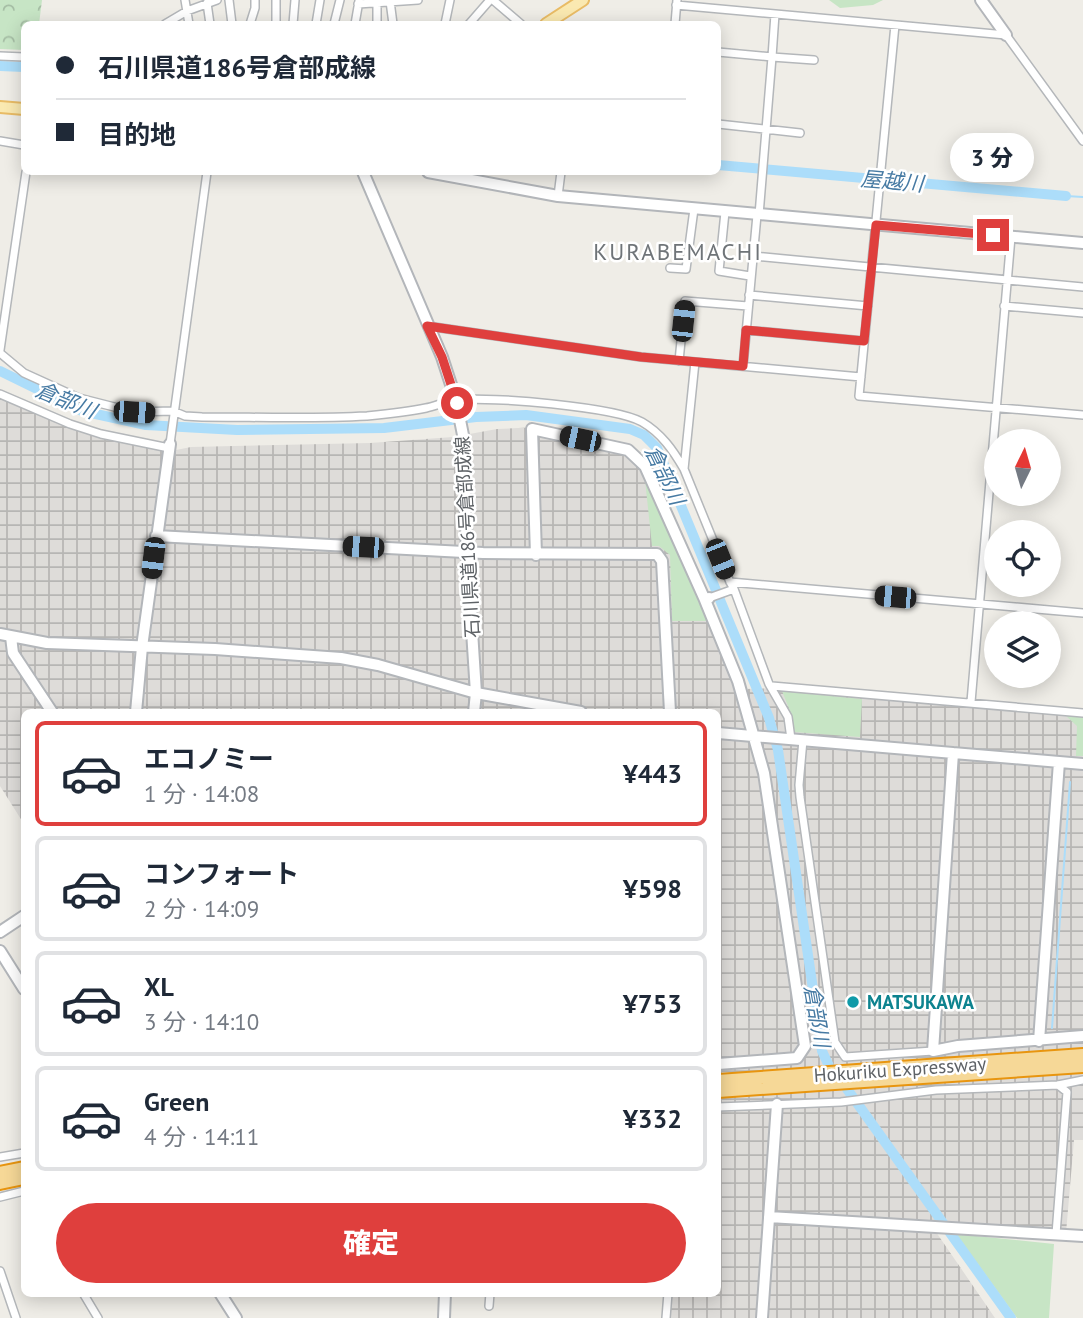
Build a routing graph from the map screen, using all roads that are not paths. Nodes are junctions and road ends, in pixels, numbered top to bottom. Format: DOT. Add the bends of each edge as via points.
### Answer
graph roads {
  1 [pos="185,0"];
  2 [pos="229,0"];
  3 [pos="255,0"];
  4 [pos="276,0"];
  5 [pos="295,0"];
  6 [pos="320,0"];
  7 [pos="340,0"];
  8 [pos="418,0"];
  9 [pos="450,0"];
  10 [pos="491,0"];
  11 [pos="583,0"];
  12 [pos="981,0"];
  13 [pos="212,1"];
  14 [pos="358,2"];
  15 [pos="390,2"];
  16 [pos="377,3"];
  17 [pos="676,3"];
  18 [pos="187,11"];
  19 [pos="775,14"];
  20 [pos="170,21"];
  21 [pos="189,21"];
  22 [pos="210,21"];
  23 [pos="232,21"];
  24 [pos="251,21"];
  25 [pos="276,21"];
  26 [pos="292,21"];
  27 [pos="316,21"];
  28 [pos="335,21"];
  29 [pos="355,21"];
  30 [pos="377,21"];
  31 [pos="393,21"];
  32 [pos="446,21"];
  33 [pos="472,21"];
  34 [pos="518,21"];
  35 [pos="551,21"];
  36 [pos="675,21"];
  37 [pos="895,25"];
  38 [pos="1006,35"];
  39 [pos="721,52"];
  40 [pos="0,56"];
  41 [pos="21,57"];
  42 [pos="772,57"];
  43 [pos="814,60"];
  44 [pos="0,107"];
  45 [pos="21,109"];
  46 [pos="721,124"];
  47 [pos="765,130"];
  48 [pos="1079,131"];
  49 [pos="800,132"];
  50 [pos="0,141"];
  51 [pos="1083,141"];
  52 [pos="21,144"];
  53 [pos="26,175"];
  54 [pos="205,175"];
  55 [pos="364,175"];
  56 [pos="445,175"];
  57 [pos="561,175"];
  58 [pos="558,195"];
  59 [pos="694,209"];
  60 [pos="725,212"];
  61 [pos="758,215"];
  62 [pos="876,225"];
  63 [pos="1011,237"];
  64 [pos="1083,243"];
  65 [pos="753,256"];
  66 [pos="670,268"];
  67 [pos="872,268"];
  68 [pos="750,276"];
  69 [pos="1007,279"];
  70 [pos="1083,287"];
  71 [pos="749,295"];
  72 [pos="748,306"];
  73 [pos="868,306"];
  74 [pos="1004,306"];
  75 [pos="1083,313"];
  76 [pos="427,326"];
  77 [pos="746,330"];
  78 [pos="864,341"];
  79 [pos="0,352"];
  80 [pos="679,361"];
  81 [pos="695,362"];
  82 [pos="743,366"];
  83 [pos="861,377"];
  84 [pos="0,394"];
  85 [pos="457,401"];
  86 [pos="996,408"];
  87 [pos="172,413"];
  88 [pos="1083,415"];
  89 [pos="169,446"];
  90 [pos="684,469"];
  91 [pos="156,536"];
  92 [pos="467,553"];
  93 [pos="536,555"];
  94 [pos="731,587"];
  95 [pos="707,599"];
  96 [pos="978,604"];
  97 [pos="1083,612"];
  98 [pos="6,635"];
  99 [pos="142,647"];
  100 [pos="772,686"];
  101 [pos="476,693"];
  102 [pos="971,702"];
  103 [pos="50,709"];
  104 [pos="136,709"];
  105 [pos="474,709"];
  106 [pos="564,709"];
  107 [pos="670,709"];
  108 [pos="1083,713"];
  109 [pos="721,733"];
  110 [pos="758,736"];
  111 [pos="793,739"];
  112 [pos="953,753"];
  113 [pos="1059,762"];
  114 [pos="1083,764"];
  115 [pos="21,918"];
  116 [pos="0,932"];
  117 [pos="0,951"];
  118 [pos="21,984"];
  119 [pos="1083,1036"];
  120 [pos="1039,1041"];
  121 [pos="933,1051"];
  122 [pos="1083,1055"];
  123 [pos="721,1064"];
  124 [pos="1083,1066"];
  125 [pos="1000,1077"];
  126 [pos="1083,1080"];
  127 [pos="721,1081"];
  128 [pos="1058,1085"];
  129 [pos="1000,1086"];
  130 [pos="721,1091"];
  131 [pos="777,1100"];
  132 [pos="721,1107"];
  133 [pos="21,1154"];
  134 [pos="0,1157"];
  135 [pos="21,1169"];
  136 [pos="0,1173"];
  137 [pos="21,1179"];
  138 [pos="0,1183"];
  139 [pos="21,1194"];
  140 [pos="0,1197"];
  141 [pos="769,1217"];
  142 [pos="1056,1234"];
  143 [pos="1083,1236"];
  144 [pos="0,1271"];
  145 [pos="85,1297"];
  146 [pos="223,1297"];
  147 [pos="445,1297"];
  148 [pos="490,1297"];
  149 [pos="668,1297"];
  150 [pos="489,1306"];
  151 [pos="16,1318"];
  152 [pos="98,1318"];
  153 [pos="236,1318"];
  154 [pos="444,1318"];
  155 [pos="666,1318"];
  156 [pos="762,1318"];
  1 -- 18 [label="street"];
  2 -- 23 [label="street"];
  3 -- 24 [label="street"];
  4 -- 25 [label="street"];
  5 -- 26 [label="street"];
  6 -- 27 [label="street"];
  7 -- 28 [label="street"];
  8 -- 15 [label="street"];
  9 -- 32 [label="street"];
  10 -- 33 [label="street"];
  10 -- 34 [label="street"];
  11 -- 35 [label="main road"];
  12 -- 38 [label="street"];
  13 -- 18 [label="street"];
  13 -- 22 [label="street"];
  14 -- 16 [label="street"];
  14 -- 29 [label="street"];
  15 -- 16 [label="street"];
  15 -- 31 [label="street"];
  16 -- 30 [label="street"];
  17 -- 19 [label="street"];
  17 -- 36 [label="street"];
  18 -- 20 [label="street"];
  18 -- 21 [label="street"];
  19 -- 37 [label="street"];
  19 -- 42 [label="street"];
  37 -- 38 [label="street"];
  37 -- 62 [label="street"];
  38 -- 48 [label="street"];
  39 -- 42 [label="street"];
  40 -- 41 [label="street"];
  42 -- 43 [label="street"];
  42 -- 47 [label="street"];
  44 -- 45 [label="main road"];
  46 -- 47 [label="street"];
  47 -- 49 [label="street"];
  47 -- 61 [label="street"];
  48 -- 51 [label="street"];
  50 -- 52 [label="street"];
  53 -- 79 [label="street"];
  54 -- 87 [label="street"];
  55 -- 76 [label="street, 石川県道186号倉部成線"];
  56 -- 58 [label="street"];
  57 -- 58 [label="street"];
  58 -- 59 [label="street"];
  59 -- 60 [label="street"];
  59 -- 66 [label="street" via="686,269"];
  60 -- 61 [label="street"];
  60 -- 68 [label="street" via="719,271"];
  61 -- 62 [label="street"];
  61 -- 65 [label="street"];
  62 -- 63 [label="street"];
  62 -- 67 [label="street"];
  63 -- 64 [label="street"];
  63 -- 69 [label="street"];
  65 -- 67 [label="street"];
  65 -- 68 [label="street"];
  67 -- 69 [label="street"];
  67 -- 73 [label="street"];
  68 -- 71 [label="street"];
  69 -- 70 [label="street"];
  69 -- 74 [label="street"];
  71 -- 72 [label="street"];
  71 -- 73 [label="street"];
  72 -- 77 [label="street"];
  72 -- 80 [label="street" via="685,301"];
  73 -- 78 [label="street"];
  74 -- 75 [label="street"];
  74 -- 86 [label="street"];
  76 -- 80 [label="street"];
  76 -- 85 [label="street, 石川県道186号倉部成線"];
  77 -- 78 [label="street"];
  77 -- 82 [label="street"];
  78 -- 83 [label="street"];
  79 -- 87 [label="street" via="24,373 79,398 134,412"];
  80 -- 81 [label="street"];
  81 -- 82 [label="street"];
  81 -- 90 [label="street"];
  82 -- 83 [label="street"];
  83 -- 86 [label="street" via="859,396"];
  84 -- 89 [label="street" via="80,428"];
  85 -- 87 [label="street" via="365,416 202,417"];
  85 -- 90 [label="street" via="542,403 620,414 657,433"];
  85 -- 92 [label="street, 石川県道186号倉部成線" via="463,435"];
  86 -- 88 [label="street"];
  86 -- 96 [label="street"];
  87 -- 89 [label="street"];
  89 -- 91 [label="street"];
  90 -- 94 [label="street"];
  91 -- 92 [label="street"];
  91 -- 99 [label="street"];
  92 -- 93 [label="street"];
  92 -- 101 [label="street, 石川県道186号倉部成線"];
  93 -- 95 [label="street" via="531,429 628,450 645,466"];
  93 -- 107 [label="street" via="657,554 662,561"];
  94 -- 95 [label="street"];
  94 -- 96 [label="street"];
  94 -- 100 [label="street"];
  95 -- 110 [label="street"];
  96 -- 97 [label="street"];
  96 -- 102 [label="street"];
  98 -- 99 [label="street" via="47,643"];
  98 -- 103 [label="street"];
  99 -- 101 [label="street" via="341,658"];
  99 -- 104 [label="street"];
  100 -- 102 [label="street"];
  100 -- 111 [label="street"];
  101 -- 105 [label="street, 石川県道186号倉部成線"];
  101 -- 106 [label="street"];
  102 -- 108 [label="street"];
  109 -- 110 [label="street"];
  110 -- 111 [label="street"];
  110 -- 123 [label="street" via="805,1046 797,1058"];
  111 -- 112 [label="street"];
  111 -- 121 [label="street" via="835,1042 845,1057"];
  112 -- 113 [label="street"];
  112 -- 121 [label="street"];
  113 -- 114 [label="street"];
  113 -- 120 [label="street"];
  115 -- 116 [label="street"];
  117 -- 118 [label="street"];
  119 -- 120 [label="street"];
  120 -- 121 [label="street" via="1002,1049 958,1046"];
  122 -- 127 [label="highway, Hokuriku Expressway"];
  124 -- 130 [label="highway, Hokuriku Expressway"];
  125 -- 129 [label="street"];
  126 -- 128 [label="street"];
  128 -- 129 [label="street"];
  128 -- 142 [label="street" via="1067,1092"];
  129 -- 131 [label="street" via="841,1102"];
  131 -- 132 [label="street"];
  131 -- 141 [label="street"];
  133 -- 134 [label="street"];
  135 -- 136 [label="highway"];
  137 -- 138 [label="highway"];
  139 -- 140 [label="street"];
  141 -- 142 [label="street"];
  141 -- 156 [label="street"];
  142 -- 143 [label="street"];
  144 -- 151 [label="street"];
  145 -- 152 [label="street"];
  146 -- 153 [label="street"];
  147 -- 154 [label="street"];
  148 -- 150 [label="street"];
  149 -- 155 [label="street"];
}
